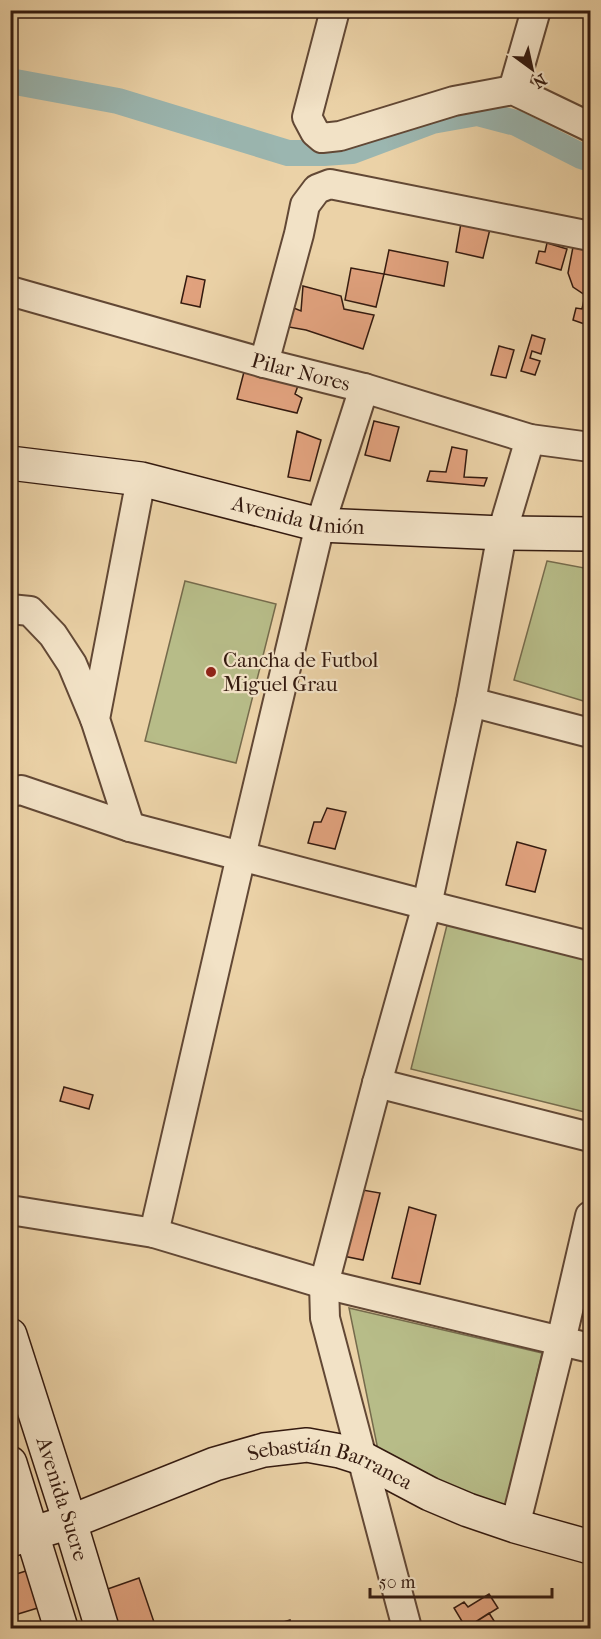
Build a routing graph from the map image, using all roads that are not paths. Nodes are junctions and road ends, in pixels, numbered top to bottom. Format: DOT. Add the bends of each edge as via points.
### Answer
graph roads {
  1 [pos="536,10"];
  2 [pos="334,11"];
  3 [pos="513,90"];
  4 [pos="591,127"];
  5 [pos="591,236"];
  6 [pos="10,291"];
  7 [pos="264,363"];
  8 [pos="364,388"];
  9 [pos="530,439"];
  10 [pos="591,447"];
  11 [pos="10,464"];
  12 [pos="141,479"];
  13 [pos="320,525"];
  14 [pos="502,533"];
  15 [pos="591,534"];
  16 [pos="10,609"];
  17 [pos="471,702"];
  18 [pos="95,719"];
  19 [pos="591,733"];
  20 [pos="10,792"];
  21 [pos="130,827"];
  22 [pos="241,856"];
  23 [pos="427,905"];
  24 [pos="591,946"];
  25 [pos="377,1083"];
  26 [pos="591,1137"];
  27 [pos="10,1210"];
  28 [pos="591,1216"];
  29 [pos="154,1233"];
  30 [pos="324,1284"];
  31 [pos="10,1335"];
  32 [pos="561,1341"];
  33 [pos="591,1348"];
  34 [pos="362,1458"];
  35 [pos="10,1463"];
  36 [pos="70,1522"];
  37 [pos="515,1526"];
  38 [pos="21,1537"];
  39 [pos="591,1547"];
  40 [pos="61,1629"];
  41 [pos="102,1629"];
  42 [pos="407,1629"];
  1 -- 3 [label="street"];
  2 -- 3 [label="street" via="307,117 322,138 454,101"];
  3 -- 4 [label="street"];
  5 -- 7 [label="street" via="330,183 317,189 305,205"];
  6 -- 7 [label="street, Pilar Nores"];
  7 -- 8 [label="street, Pilar Nores"];
  8 -- 9 [label="street, Pilar Nores"];
  8 -- 13 [label="street"];
  9 -- 10 [label="street, Pilar Nores"];
  9 -- 14 [label="street"];
  11 -- 12 [label="street, Avenida Unión"];
  12 -- 13 [label="street, Avenida Unión"];
  12 -- 18 [label="street"];
  13 -- 14 [label="street, Avenida Unión"];
  13 -- 22 [label="street"];
  14 -- 15 [label="street, Avenida Unión"];
  14 -- 17 [label="street"];
  16 -- 18 [label="street" via="30,610 53,635 72,664"];
  17 -- 19 [label="street"];
  17 -- 23 [label="street"];
  18 -- 21 [label="street"];
  20 -- 21 [label="street" via="21,790"];
  21 -- 22 [label="street"];
  22 -- 23 [label="street"];
  22 -- 29 [label="street"];
  23 -- 24 [label="street"];
  23 -- 25 [label="street"];
  25 -- 26 [label="street"];
  25 -- 30 [label="street"];
  27 -- 29 [label="street"];
  28 -- 32 [label="street"];
  29 -- 30 [label="street"];
  30 -- 32 [label="street"];
  30 -- 34 [label="street" via="325,1318"];
  31 -- 36 [label="street, Avenida Sucre"];
  32 -- 33 [label="street"];
  32 -- 37 [label="street"];
  34 -- 36 [label="street, Sebastián Barranca" via="307,1445 264,1450 215,1464"];
  34 -- 37 [label="street, Sebastián Barranca" via="430,1494"];
  34 -- 42 [label="street"];
  35 -- 38 [label="street, Avenida Sucre"];
  36 -- 38 [label="street, Sebastián Barranca"];
  36 -- 41 [label="street, Avenida Sucre"];
  37 -- 39 [label="street, Sebastián Barranca"];
  38 -- 40 [label="street, Avenida Sucre"];
}
